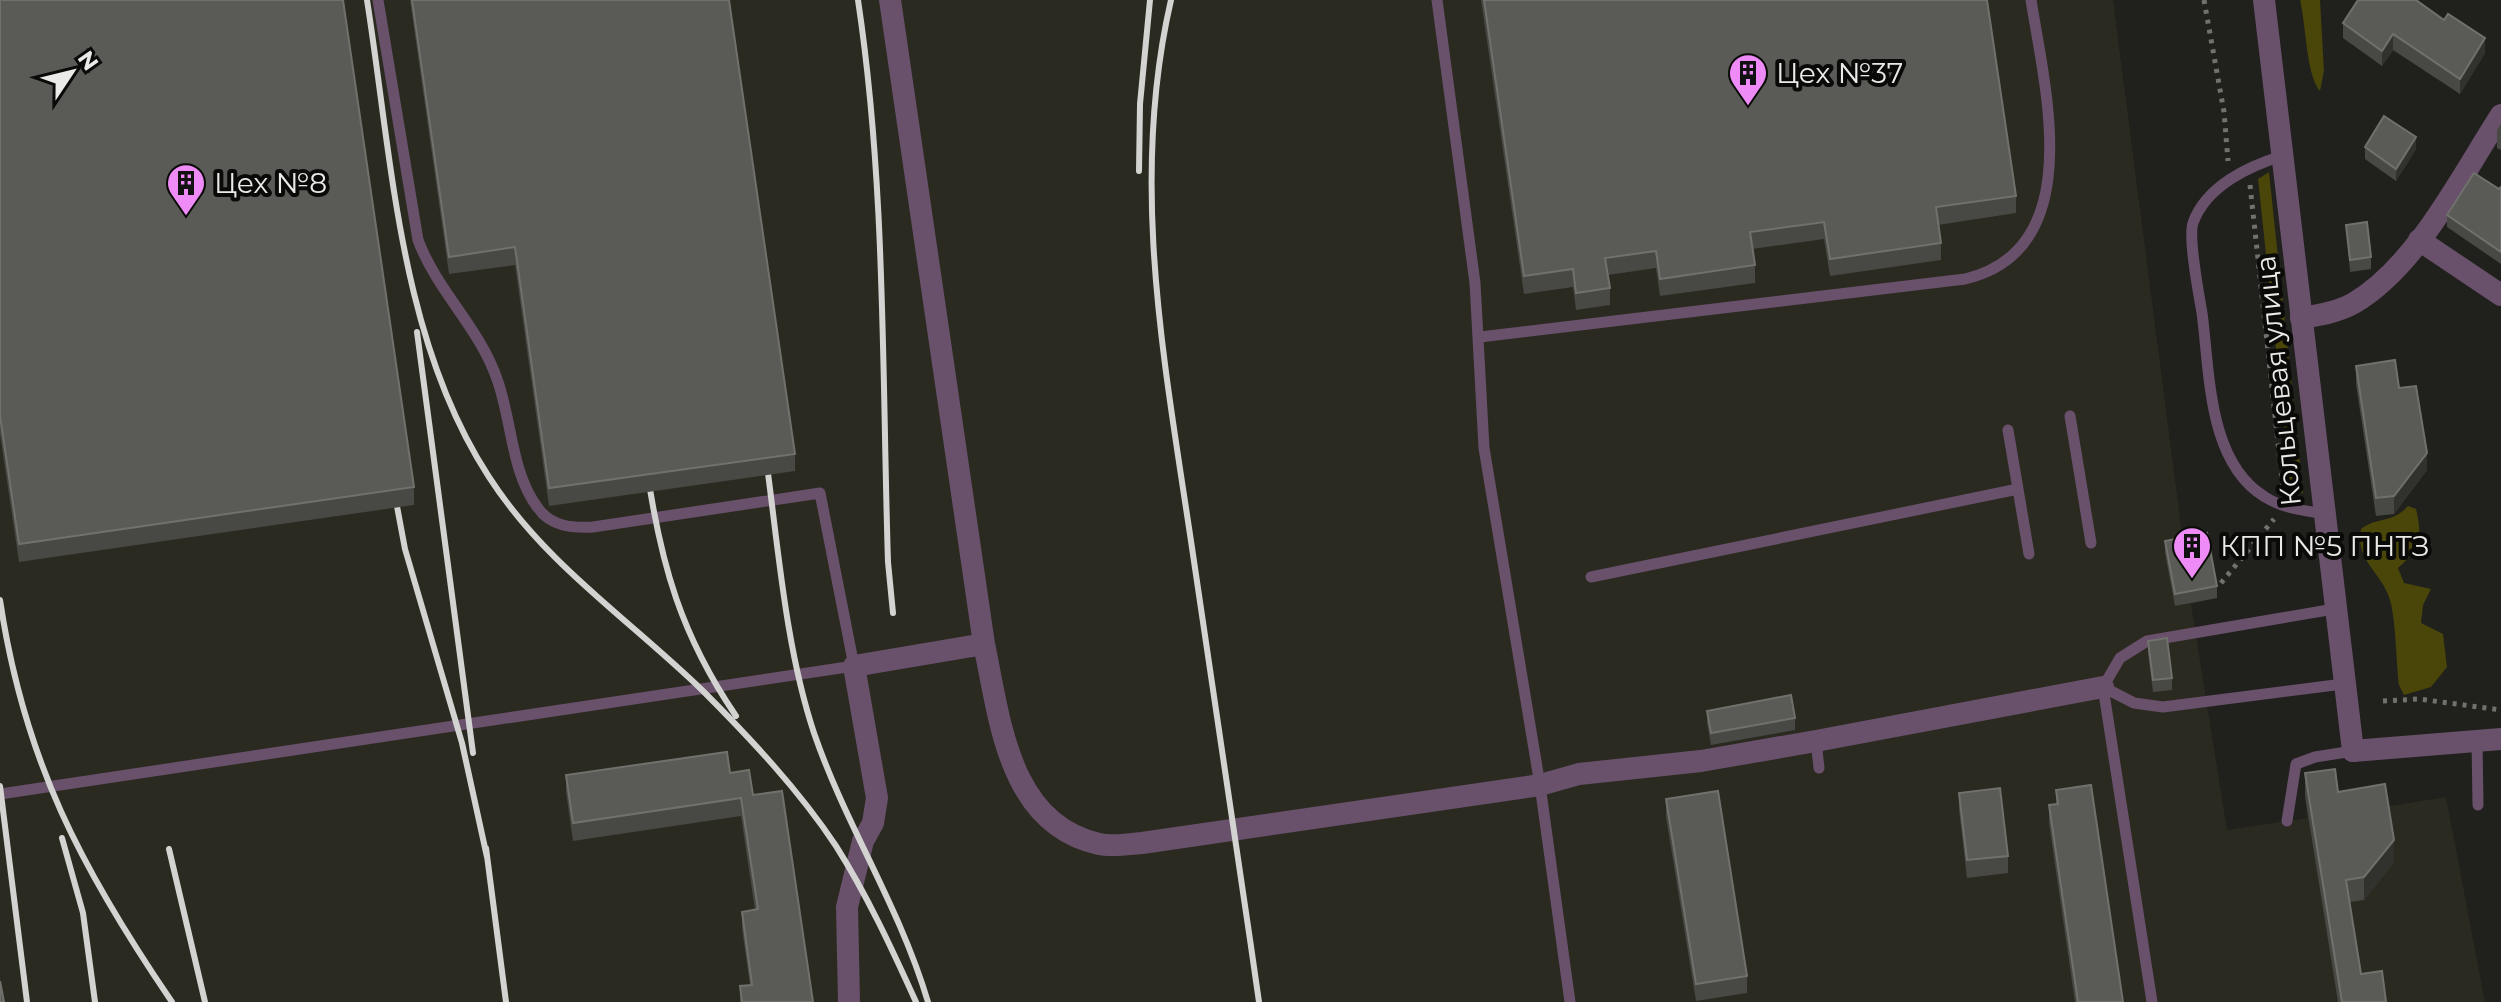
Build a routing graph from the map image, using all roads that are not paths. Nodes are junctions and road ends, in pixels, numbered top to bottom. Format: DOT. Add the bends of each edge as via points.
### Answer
graph roads {
  1 [pos="378,0"];
  2 [pos="890,0"];
  3 [pos="1437,0"];
  4 [pos="2031,0"];
  5 [pos="2264,0"];
  6 [pos="2501,115"];
  7 [pos="2282,156"];
  8 [pos="2419,240"];
  9 [pos="2501,295"];
  10 [pos="2301,318"];
  11 [pos="1480,337"];
  12 [pos="2070,416"];
  13 [pos="2008,430"];
  14 [pos="2018,489"];
  15 [pos="2323,514"];
  16 [pos="2091,543"];
  17 [pos="2029,554"];
  18 [pos="1591,577"];
  19 [pos="2334,609"];
  20 [pos="984,644"];
  21 [pos="854,666"];
  22 [pos="2343,684"];
  23 [pos="2103,687"];
  24 [pos="2501,739"];
  25 [pos="2477,740"];
  26 [pos="1816,741"];
  27 [pos="2353,751"];
  28 [pos="1819,768"];
  29 [pos="1540,785"];
  30 [pos="0,794"];
  31 [pos="2478,805"];
  32 [pos="2287,821"];
  33 [pos="849,1002"];
  34 [pos="1570,1002"];
  35 [pos="2152,1002"];
  1 -- 21 [label="lane" via="418,240 428,266 485,348 522,476 540,512 556,523 593,527 820,493"];
  2 -- 20 [label="street"];
  3 -- 11 [label="lane"];
  4 -- 11 [label="lane" via="2049,112 2046,192 2027,239 1995,268 1965,279"];
  5 -- 7 [label="street, Кольцевая улица"];
  6 -- 8 [label="street"];
  7 -- 10 [label="street, Кольцевая улица"];
  7 -- 15 [label="lane" via="2249,166 2214,193 2193,224 2202,316 2218,425 2228,455 2263,496 2285,507"];
  8 -- 9 [label="street"];
  8 -- 10 [label="street" via="2372,291 2332,312"];
  10 -- 15 [label="street, Кольцевая улица"];
  11 -- 29 [label="lane" via="1484,448"];
  12 -- 16 [label="lane"];
  13 -- 14 [label="lane"];
  14 -- 17 [label="lane"];
  14 -- 18 [label="lane"];
  15 -- 19 [label="street, Кольцевая улица"];
  19 -- 22 [label="street, Кольцевая улица"];
  19 -- 23 [label="lane" via="2147,641 2120,658"];
  20 -- 21 [label="street"];
  20 -- 29 [label="street" via="1011,760 1025,793 1070,835 1102,845"];
  21 -- 30 [label="lane"];
  21 -- 33 [label="street" via="877,798 847,907"];
  22 -- 23 [label="lane" via="2243,700 2151,706"];
  22 -- 27 [label="street, Кольцевая улица"];
  23 -- 26 [label="street"];
  23 -- 35 [label="lane"];
  24 -- 25 [label="street"];
  25 -- 27 [label="street"];
  25 -- 31 [label="lane"];
  26 -- 28 [label="lane"];
  26 -- 29 [label="street" via="1579,774"];
  27 -- 32 [label="lane" via="2296,764"];
  29 -- 34 [label="lane"];
}
